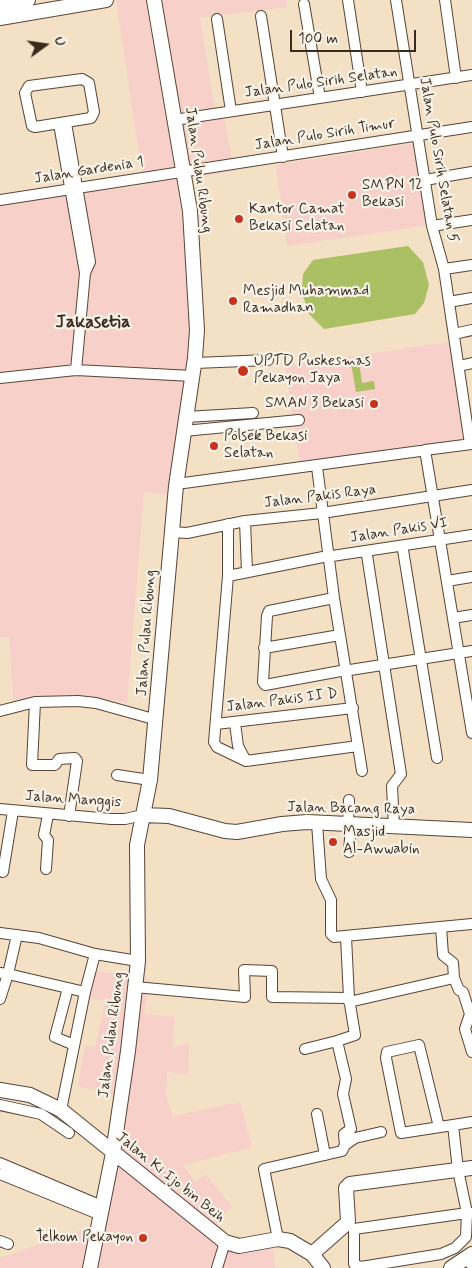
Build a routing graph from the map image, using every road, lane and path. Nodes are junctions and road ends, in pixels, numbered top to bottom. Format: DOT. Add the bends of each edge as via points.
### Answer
graph roads {
  1 [pos="28,0"];
  2 [pos="106,0"];
  3 [pos="154,0"];
  4 [pos="348,0"];
  5 [pos="396,0"];
  6 [pos="445,0"];
  7 [pos="0,4"];
  8 [pos="304,4"];
  9 [pos="261,16"];
  10 [pos="0,18"];
  11 [pos="217,19"];
  12 [pos="472,75"];
  13 [pos="456,78"];
  14 [pos="410,85"];
  15 [pos="362,92"];
  16 [pos="320,98"];
  17 [pos="275,105"];
  18 [pos="230,111"];
  19 [pos="174,120"];
  20 [pos="63,123"];
  21 [pos="472,127"];
  22 [pos="418,136"];
  23 [pos="283,157"];
  24 [pos="183,172"];
  25 [pos="472,172"];
  26 [pos="424,180"];
  27 [pos="74,189"];
  28 [pos="0,200"];
  29 [pos="472,220"];
  30 [pos="432,226"];
  31 [pos="472,264"];
  32 [pos="444,269"];
  33 [pos="472,298"];
  34 [pos="449,302"];
  35 [pos="472,330"];
  36 [pos="454,334"];
  37 [pos="268,360"];
  38 [pos="472,363"];
  39 [pos="459,366"];
  40 [pos="194,369"];
  41 [pos="76,370"];
  42 [pos="0,378"];
  43 [pos="468,406"];
  44 [pos="253,413"];
  45 [pos="299,420"];
  46 [pos="185,424"];
  47 [pos="471,444"];
  48 [pos="420,451"];
  49 [pos="317,467"];
  50 [pos="184,484"];
  51 [pos="472,490"];
  52 [pos="433,496"];
  53 [pos="322,513"];
  54 [pos="245,521"];
  55 [pos="228,524"];
  56 [pos="172,532"];
  57 [pos="472,534"];
  58 [pos="439,539"];
  59 [pos="403,550"];
  60 [pos="366,555"];
  61 [pos="330,556"];
  62 [pos="247,572"];
  63 [pos="228,576"];
  64 [pos="472,577"];
  65 [pos="447,581"];
  66 [pos="334,598"];
  67 [pos="472,615"];
  68 [pos="454,618"];
  69 [pos="340,635"];
  70 [pos="264,648"];
  71 [pos="472,651"];
  72 [pos="460,653"];
  73 [pos="422,659"];
  74 [pos="385,666"];
  75 [pos="348,670"];
  76 [pos="468,689"];
  77 [pos="35,702"];
  78 [pos="352,708"];
  79 [pos="0,711"];
  80 [pos="157,720"];
  81 [pos="216,724"];
  82 [pos="235,724"];
  83 [pos="472,729"];
  84 [pos="358,746"];
  85 [pos="437,758"];
  86 [pos="246,761"];
  87 [pos="362,771"];
  88 [pos="117,775"];
  89 [pos="150,780"];
  90 [pos="349,800"];
  91 [pos="0,809"];
  92 [pos="13,811"];
  93 [pos="48,815"];
  94 [pos="143,815"];
  95 [pos="69,816"];
  96 [pos="317,823"];
  97 [pos="350,824"];
  98 [pos="394,827"];
  99 [pos="472,830"];
  100 [pos="349,852"];
  101 [pos="46,869"];
  102 [pos="3,872"];
  103 [pos="472,924"];
  104 [pos="441,927"];
  105 [pos="0,933"];
  106 [pos="17,935"];
  107 [pos="346,937"];
  108 [pos="95,954"];
  109 [pos="138,961"];
  110 [pos="4,973"];
  111 [pos="454,978"];
  112 [pos="135,987"];
  113 [pos="68,988"];
  114 [pos="467,991"];
  115 [pos="85,992"];
  116 [pos="0,999"];
  117 [pos="349,1000"];
  118 [pos="337,1041"];
  119 [pos="74,1045"];
  120 [pos="305,1049"];
  121 [pos="472,1052"];
  122 [pos="0,1090"];
  123 [pos="0,1104"];
  124 [pos="60,1110"];
  125 [pos="317,1114"];
  126 [pos="472,1122"];
  127 [pos="453,1125"];
  128 [pos="438,1127"];
  129 [pos="380,1132"];
  130 [pos="69,1133"];
  131 [pos="345,1145"];
  132 [pos="113,1153"];
  133 [pos="325,1156"];
  134 [pos="0,1163"];
  135 [pos="472,1168"];
  136 [pos="458,1170"];
  137 [pos="0,1174"];
  138 [pos="102,1211"];
  139 [pos="469,1213"];
  140 [pos="278,1239"];
  141 [pos="225,1242"];
  142 [pos="312,1254"];
  143 [pos="470,1259"];
  144 [pos="90,1268"];
  145 [pos="217,1268"];
  146 [pos="323,1268"];
  147 [pos="451,1268"];
  1 -- 7 [label="main road"];
  2 -- 10 [label="main road"];
  3 -- 19 [label="main road, Jalan Pulau Ribung"];
  4 -- 15 [label="street"];
  5 -- 14 [label="street, Jalan Pulo Sirih Selatan 5"];
  6 -- 13 [label="street"];
  8 -- 16 [label="street"];
  9 -- 17 [label="street"];
  11 -- 18 [label="street"];
  12 -- 13 [label="street, Jalan Pulo Sirih Selatan"];
  13 -- 14 [label="street, Jalan Pulo Sirih Selatan"];
  14 -- 15 [label="street, Jalan Pulo Sirih Selatan"];
  14 -- 22 [label="street, Jalan Pulo Sirih Selatan 5"];
  15 -- 16 [label="street, Jalan Pulo Sirih Selatan"];
  16 -- 17 [label="street, Jalan Pulo Sirih Selatan"];
  17 -- 18 [label="street, Jalan Pulo Sirih Selatan"];
  17 -- 23 [label="street"];
  18 -- 19 [label="street, Jalan Pulo Sirih Selatan"];
  19 -- 24 [label="main road, Jalan Pulau Ribung"];
  20 -- 20 [label="street" via="32,126 25,93 29,86 82,78 88,84 94,112 90,118"];
  20 -- 27 [label="street"];
  21 -- 22 [label="street, Jalan Pulo Sirih Timur"];
  22 -- 23 [label="street, Jalan Pulo Sirih Timur"];
  22 -- 26 [label="street, Jalan Pulo Sirih Selatan 5"];
  23 -- 24 [label="street, Jalan Pulo Sirih Timur"];
  24 -- 27 [label="street, Jalan Gardenia 1"];
  24 -- 40 [label="main road, Jalan Pulau Ribung" via="191,218 197,330"];
  25 -- 26 [label="street"];
  26 -- 30 [label="street, Jalan Pulo Sirih Selatan 5"];
  27 -- 28 [label="street, Jalan Gardenia 1"];
  27 -- 41 [label="street" via="85,273"];
  29 -- 30 [label="street"];
  30 -- 32 [label="street, Jalan Pulo Sirih Selatan 5"];
  31 -- 32 [label="street"];
  32 -- 34 [label="street, Jalan Pulo Sirih Selatan 5"];
  33 -- 34 [label="street"];
  34 -- 36 [label="street, Jalan Pulo Sirih Selatan 5"];
  35 -- 36 [label="street"];
  36 -- 39 [label="street, Jalan Pulo Sirih Selatan 5"];
  37 -- 40 [label="street"];
  38 -- 39 [label="street"];
  39 -- 43 [label="street, Jalan Pulo Sirih Selatan 5"];
  40 -- 41 [label="street"];
  40 -- 46 [label="main road, Jalan Pulau Ribung"];
  41 -- 42 [label="street"];
  43 -- 47 [label="street, Jalan Pulo Sirih Selatan 5"];
  44 -- 46 [label="street"];
  45 -- 46 [label="street"];
  46 -- 56 [label="main road, Jalan Pulau Ribung"];
  47 -- 52 [label="street" via="425,450"];
  48 -- 49 [label="street"];
  49 -- 50 [label="street"];
  49 -- 53 [label="street"];
  51 -- 52 [label="street, Jalan Pakis Raya"];
  52 -- 53 [label="street, Jalan Pakis Raya"];
  52 -- 58 [label="street"];
  53 -- 54 [label="street, Jalan Pakis Raya"];
  53 -- 61 [label="street"];
  54 -- 55 [label="street, Jalan Pakis Raya"];
  54 -- 62 [label="street"];
  55 -- 56 [label="street, Jalan Pakis Raya"];
  55 -- 63 [label="street"];
  56 -- 80 [label="main road, Jalan Pulau Ribung"];
  57 -- 58 [label="street, Jalan Pakis VI"];
  58 -- 61 [label="street, Jalan Pakis VI"];
  58 -- 65 [label="street"];
  59 -- 73 [label="street"];
  60 -- 74 [label="street"];
  61 -- 62 [label="street, Jalan Pakis VI"];
  61 -- 66 [label="street"];
  62 -- 63 [label="street, Jalan Pakis VI"];
  63 -- 81 [label="street"];
  64 -- 65 [label="street"];
  65 -- 68 [label="street"];
  66 -- 69 [label="street"];
  66 -- 70 [label="street" via="269,611"];
  67 -- 68 [label="street"];
  68 -- 72 [label="street"];
  69 -- 70 [label="street"];
  69 -- 75 [label="street"];
  70 -- 75 [label="street" via="262,681 265,684"];
  71 -- 72 [label="street"];
  72 -- 73 [label="street"];
  72 -- 76 [label="street"];
  73 -- 74 [label="street"];
  73 -- 85 [label="street"];
  74 -- 75 [label="street"];
  74 -- 98 [label="street" via="400,774 392,786"];
  75 -- 78 [label="street"];
  76 -- 83 [label="street"];
  77 -- 79 [label="street"];
  77 -- 80 [label="street" via="96,703"];
  77 -- 95 [label="street" via="31,764 55,765 59,758 78,761"];
  78 -- 82 [label="street, Jalan Pakis II D"];
  78 -- 84 [label="street"];
  80 -- 89 [label="main road, Jalan Pulau Ribung"];
  81 -- 82 [label="street, Jalan Pakis II D"];
  81 -- 86 [label="street" via="214,742 217,747"];
  82 -- 86 [label="street" via="238,746"];
  84 -- 86 [label="street"];
  84 -- 87 [label="street"];
  88 -- 89 [label="street"];
  89 -- 94 [label="main road, Jalan Pulau Ribung"];
  90 -- 97 [label="street"];
  91 -- 92 [label="street, Jalan Manggis"];
  92 -- 93 [label="street, Jalan Manggis"];
  92 -- 102 [label="street"];
  93 -- 95 [label="street, Jalan Manggis"];
  93 -- 101 [label="street" via="44,835 48,840"];
  94 -- 95 [label="street, Jalan Manggis" via="125,819"];
  94 -- 96 [label="main road, Jalan Bacang Raya" via="170,816 237,832 282,824"];
  94 -- 109 [label="main road, Jalan Pulau Ribung" via="136,867"];
  96 -- 97 [label="main road, Jalan Bacang Raya"];
  96 -- 107 [label="street" via="321,878 331,900 332,934 335,938"];
  97 -- 98 [label="main road, Jalan Bacang Raya"];
  97 -- 100 [label="street"];
  98 -- 99 [label="main road, Jalan Bacang Raya"];
  103 -- 104 [label="street"];
  104 -- 107 [label="street"];
  104 -- 111 [label="street" via="442,952 453,963"];
  105 -- 106 [label="street"];
  106 -- 108 [label="street"];
  106 -- 110 [label="street"];
  107 -- 117 [label="street"];
  108 -- 109 [label="street"];
  108 -- 115 [label="street"];
  109 -- 112 [label="main road, Jalan Pulau Ribung"];
  110 -- 113 [label="street"];
  110 -- 116 [label="street"];
  111 -- 114 [label="street" via="458,990"];
  111 -- 117 [label="street"];
  112 -- 117 [label="street" via="245,997 244,970 272,971 272,997"];
  112 -- 132 [label="main road, Jalan Pulau Ribung"];
  113 -- 115 [label="street"];
  113 -- 119 [label="street" via="55,1037"];
  114 -- 121 [label="street" via="470,1014 465,1029"];
  115 -- 119 [label="street"];
  117 -- 118 [label="street" via="354,1036"];
  118 -- 120 [label="street"];
  118 -- 131 [label="street" via="346,1079 344,1098 351,1128 344,1134"];
  119 -- 124 [label="street"];
  122 -- 124 [label="main road, Jalan Ki Ijo bin Beih" via="30,1096"];
  123 -- 130 [label="street" via="41,1114"];
  124 -- 132 [label="main road, Jalan Ki Ijo bin Beih"];
  125 -- 133 [label="street"];
  126 -- 127 [label="street"];
  127 -- 128 [label="street"];
  127 -- 136 [label="street"];
  128 -- 128 [label="street" via="419,1045 389,1051 386,1058 401,1132"];
  129 -- 131 [label="street" via="356,1138"];
  131 -- 133 [label="street" via="342,1151"];
  132 -- 138 [label="main road, Jalan Pulau Ribung"];
  132 -- 141 [label="main road, Jalan Ki Ijo bin Beih"];
  133 -- 140 [label="street" via="264,1170"];
  134 -- 138 [label="street"];
  135 -- 136 [label="main road"];
  136 -- 139 [label="street"];
  136 -- 142 [label="main road" via="350,1184 346,1188 348,1221"];
  137 -- 138 [label="street"];
  138 -- 144 [label="main road, Jalan Pulau Ribung"];
  139 -- 139 [label="street" via="354,1229 355,1265 393,1263 441,1254 455,1248 468,1233"];
  140 -- 141 [label="main road, Jalan Ki Ijo bin Beih" via="239,1246"];
  140 -- 142 [label="main road, Jalan Ki Ijo bin Beih" via="300,1245"];
  141 -- 145 [label="street"];
  142 -- 146 [label="main road, Jalan Ki Ijo bin Beih"];
  143 -- 147 [label="main road"];
}
